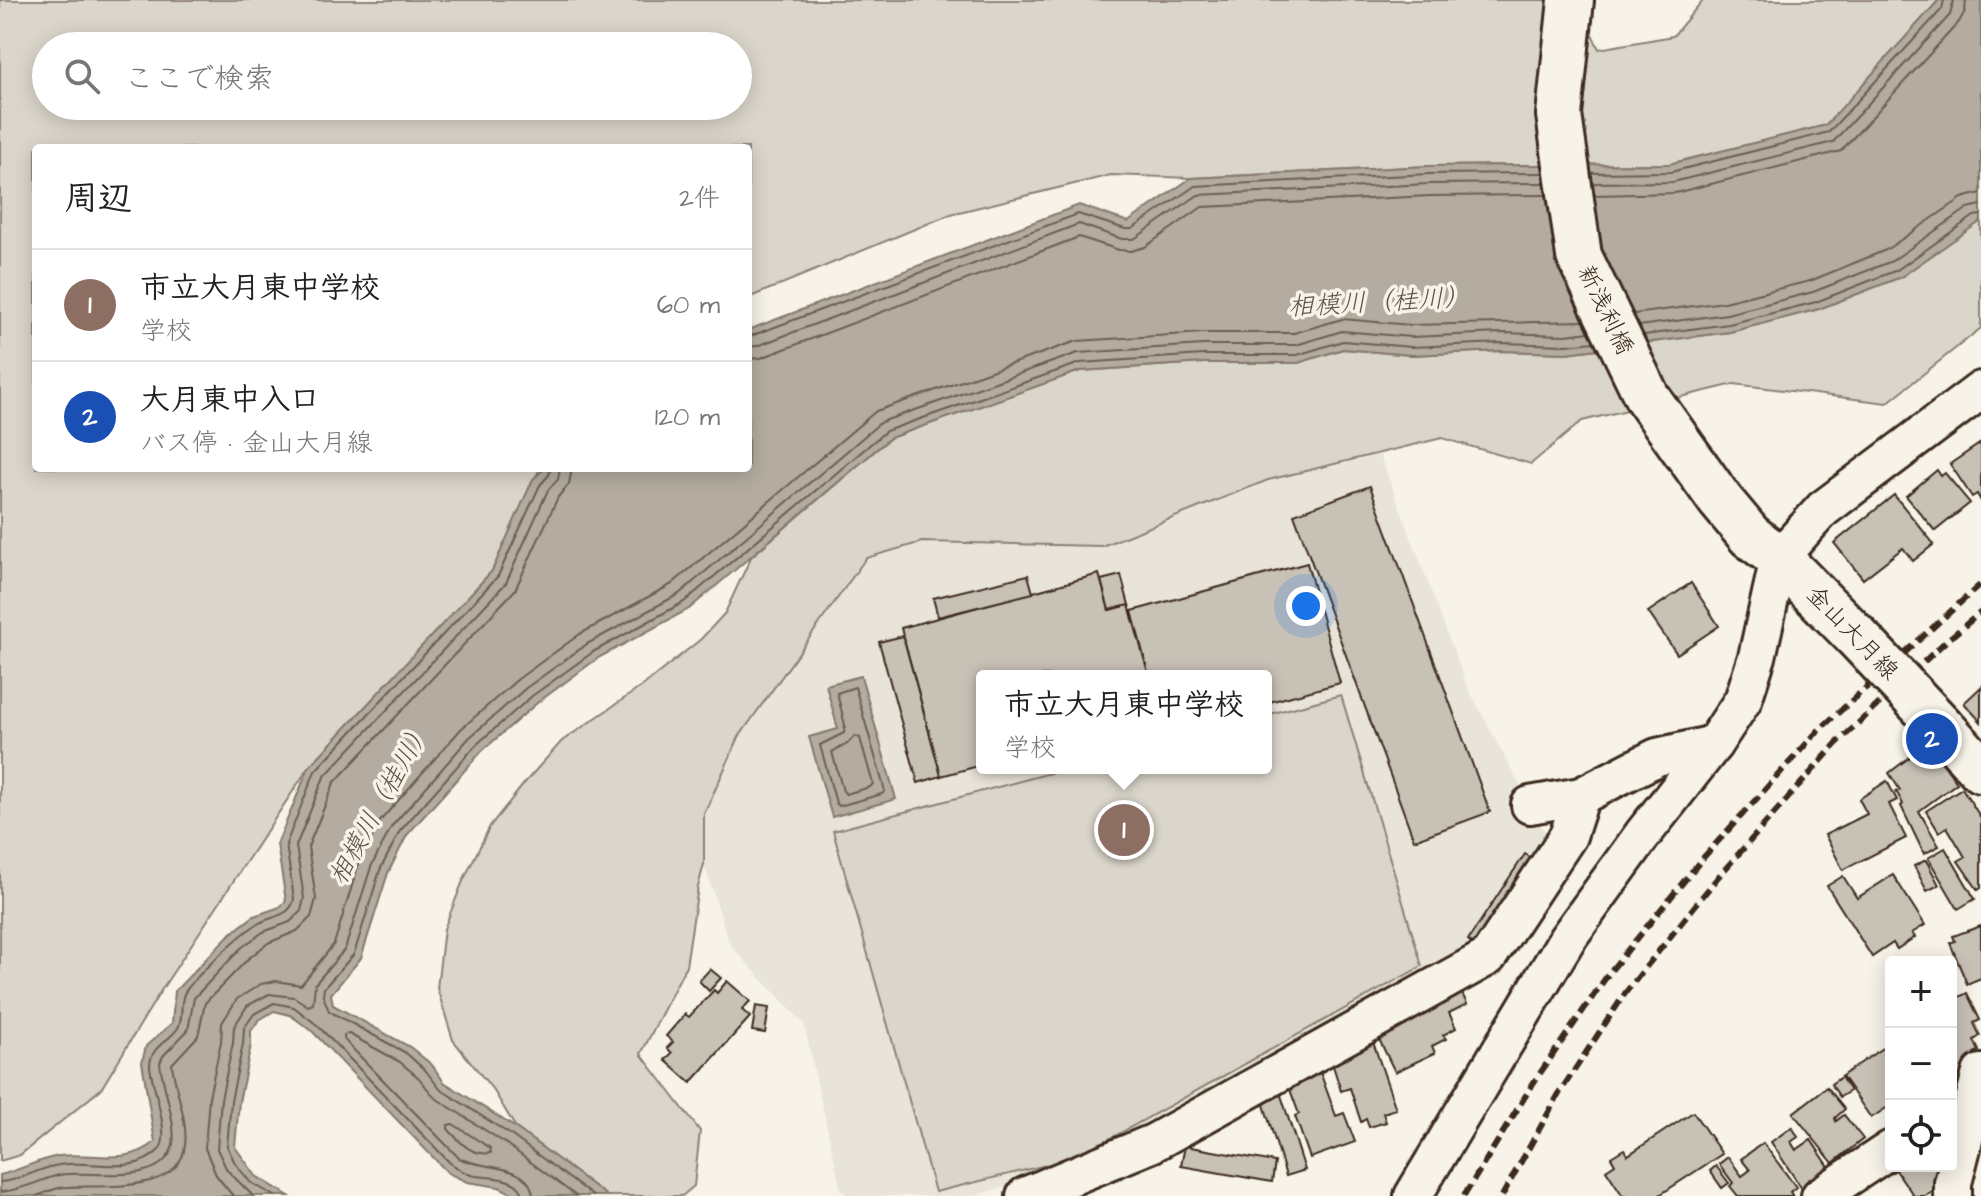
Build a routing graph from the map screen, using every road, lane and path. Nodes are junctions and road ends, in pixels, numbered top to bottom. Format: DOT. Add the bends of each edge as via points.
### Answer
graph roads {
  1 [pos="1571,0"];
  2 [pos="1981,390"];
  3 [pos="1720,500"];
  4 [pos="1779,558"];
  5 [pos="1714,744"];
  6 [pos="1981,770"];
  7 [pos="1581,796"];
  8 [pos="1530,805"];
  9 [pos="1969,1093"];
  10 [pos="1885,1153"];
  11 [pos="1418,1189"];
  12 [pos="1025,1196"];
  13 [pos="1820,1196"];
  14 [pos="1953,1196"];
  1 -- 3 [label="main road, 新浅利橋" via="1559,115 1579,256 1647,397"];
  2 -- 4 [label="street" via="1823,509"];
  3 -- 4 [label="main road, 金山大月線" via="1750,536"];
  4 -- 5 [label="street" via="1743,700"];
  4 -- 6 [label="main road, 金山大月線, bridge"];
  5 -- 7 [label="street" via="1657,757"];
  5 -- 11 [label="street" via="1567,939"];
  7 -- 8 [label="street"];
  7 -- 12 [label="street" via="1568,836 1488,957 1153,1143"];
  9 -- 14 [label="street"];
  10 -- 13 [label="street"];
}
